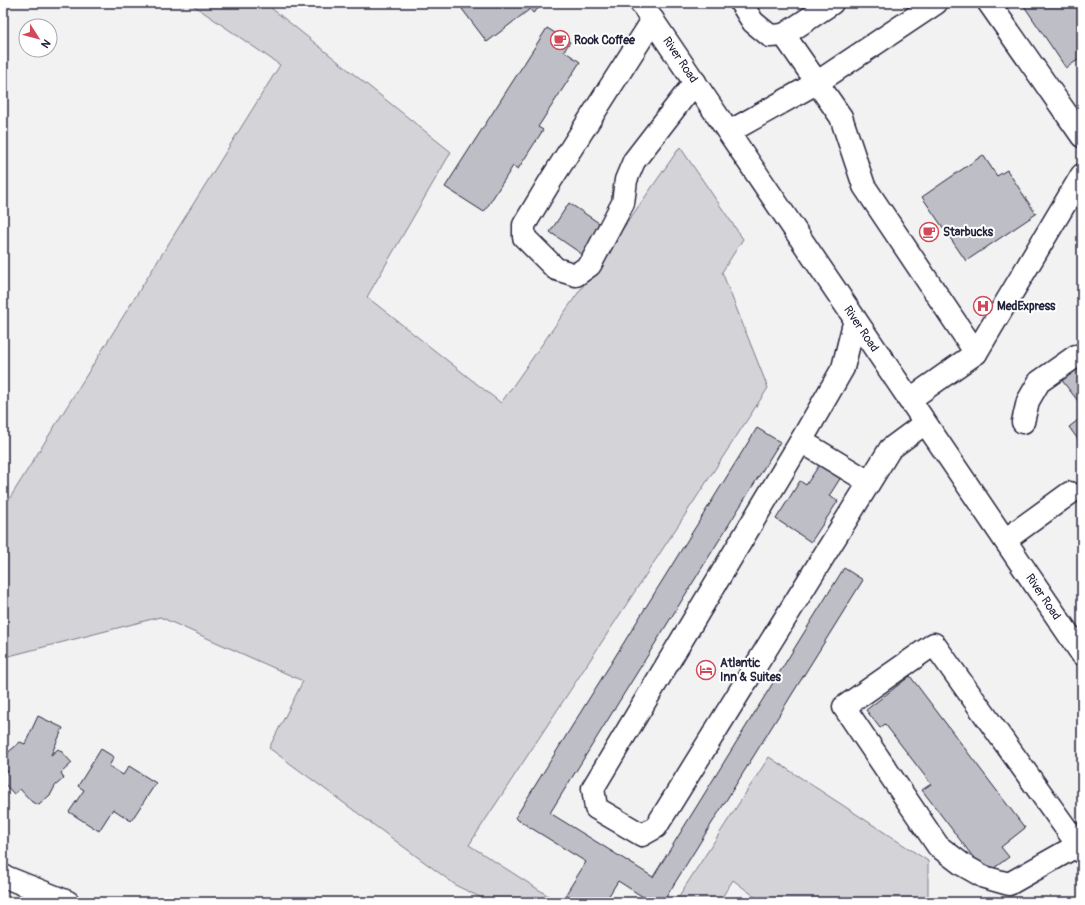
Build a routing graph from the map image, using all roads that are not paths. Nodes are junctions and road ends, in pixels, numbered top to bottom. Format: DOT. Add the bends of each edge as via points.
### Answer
graph roads {
  1 [pos="741,3"];
  2 [pos="832,3"];
  3 [pos="936,3"];
  4 [pos="989,3"];
  5 [pos="647,11"];
  6 [pos="784,35"];
  7 [pos="695,82"];
  8 [pos="818,82"];
  9 [pos="729,132"];
  10 [pos="1082,136"];
  11 [pos="1082,175"];
  12 [pos="855,319"];
  13 [pos="976,352"];
  14 [pos="1076,356"];
  15 [pos="909,400"];
  16 [pos="1023,422"];
  17 [pos="926,423"];
  18 [pos="801,441"];
  19 [pos="869,482"];
  20 [pos="1070,493"];
  21 [pos="1005,540"];
  22 [pos="1082,654"];
  23 [pos="1080,846"];
  24 [pos="3,876"];
  25 [pos="68,902"];
  1 -- 6 [label="main road" via="753,22 770,36"];
  2 -- 6 [label="main road"];
  3 -- 8 [label="main road"];
  4 -- 10 [label="main road"];
  5 -- 7 [label="main road, River Road"];
  5 -- 7 [label="main road" via="524,226 524,237 556,269 576,275 590,265 623,203 626,180 634,161"];
  6 -- 8 [label="main road"];
  7 -- 9 [label="main road, River Road"];
  8 -- 9 [label="main road"];
  8 -- 13 [label="main road" via="841,117 864,186"];
  9 -- 12 [label="main road, River Road"];
  11 -- 13 [label="main road"];
  12 -- 15 [label="main road, River Road"];
  12 -- 18 [label="main road" via="843,368"];
  13 -- 15 [label="main road"];
  14 -- 16 [label="main road" via="1039,382 1028,401"];
  15 -- 17 [label="main road, River Road"];
  17 -- 19 [label="main road" via="890,449"];
  17 -- 21 [label="main road, River Road"];
  18 -- 19 [label="main road"];
  18 -- 19 [label="main road" via="593,788 596,808 642,836 656,827"];
  20 -- 21 [label="main road"];
  21 -- 22 [label="main road, River Road"];
  23 -- 23 [label="main road" via="934,644 844,707 938,846 963,865 984,877 1009,884"];
  24 -- 25 [label="main road"];
}
